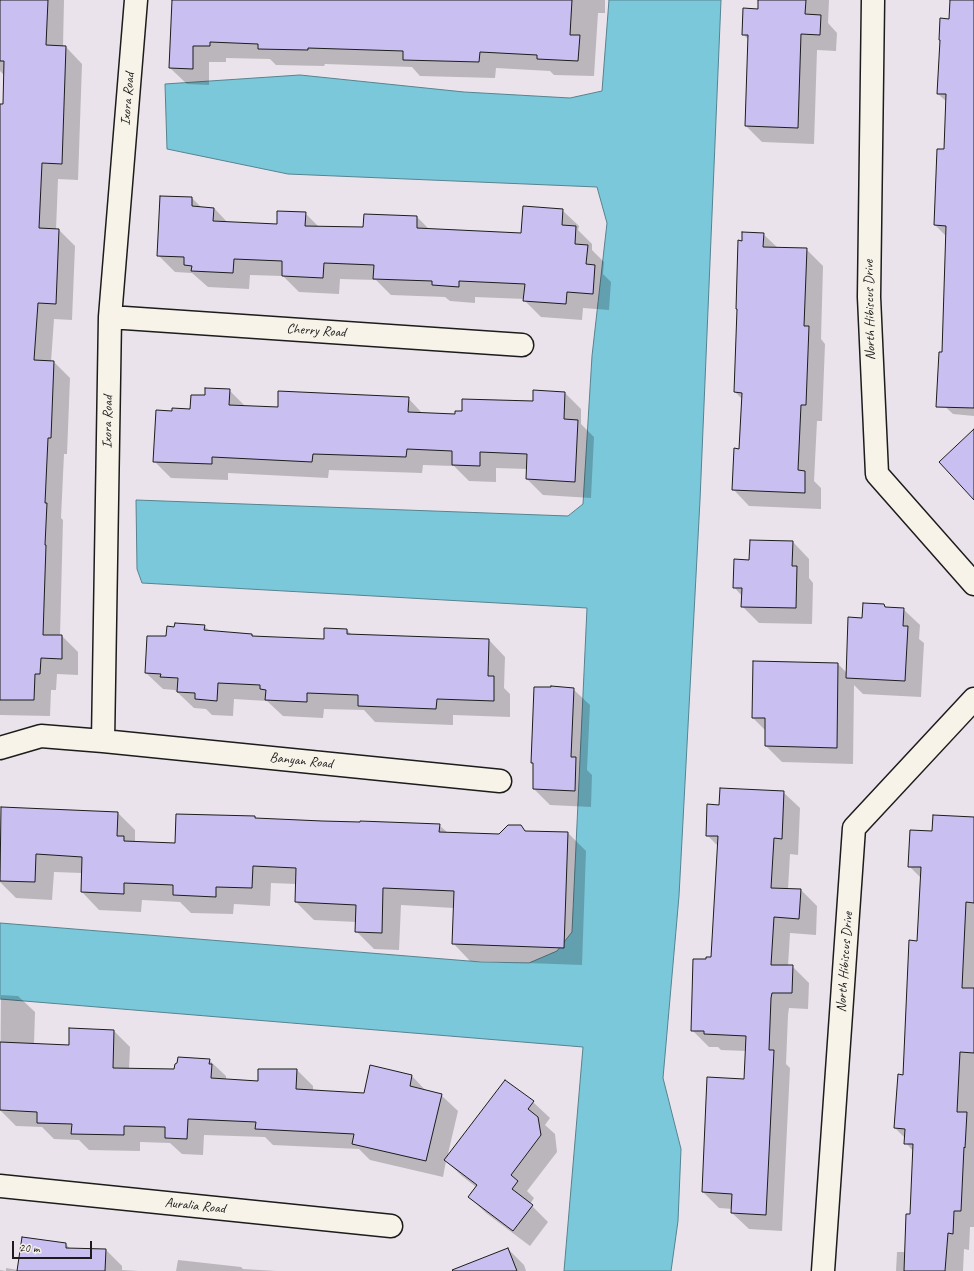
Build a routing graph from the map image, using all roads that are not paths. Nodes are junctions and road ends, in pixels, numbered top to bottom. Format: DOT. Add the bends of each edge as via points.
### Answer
graph roads {
  1 [pos="136,0"];
  2 [pos="873,0"];
  3 [pos="110,317"];
  4 [pos="522,345"];
  5 [pos="974,584"];
  6 [pos="974,699"];
  7 [pos="103,741"];
  8 [pos="0,748"];
  9 [pos="500,781"];
  10 [pos="0,1186"];
  11 [pos="391,1226"];
  12 [pos="823,1271"];
  1 -- 3 [label="street, Ixora Road"];
  2 -- 5 [label="street, North Hibiscus Drive" via="868,297 877,474"];
  3 -- 4 [label="street, Cherry Road"];
  3 -- 7 [label="street, Ixora Road"];
  6 -- 12 [label="street, North Hibiscus Drive" via="854,828"];
  7 -- 8 [label="street" via="41,736"];
  7 -- 9 [label="street, Banyan Road"];
  10 -- 11 [label="street, Auralia Road"];
}
